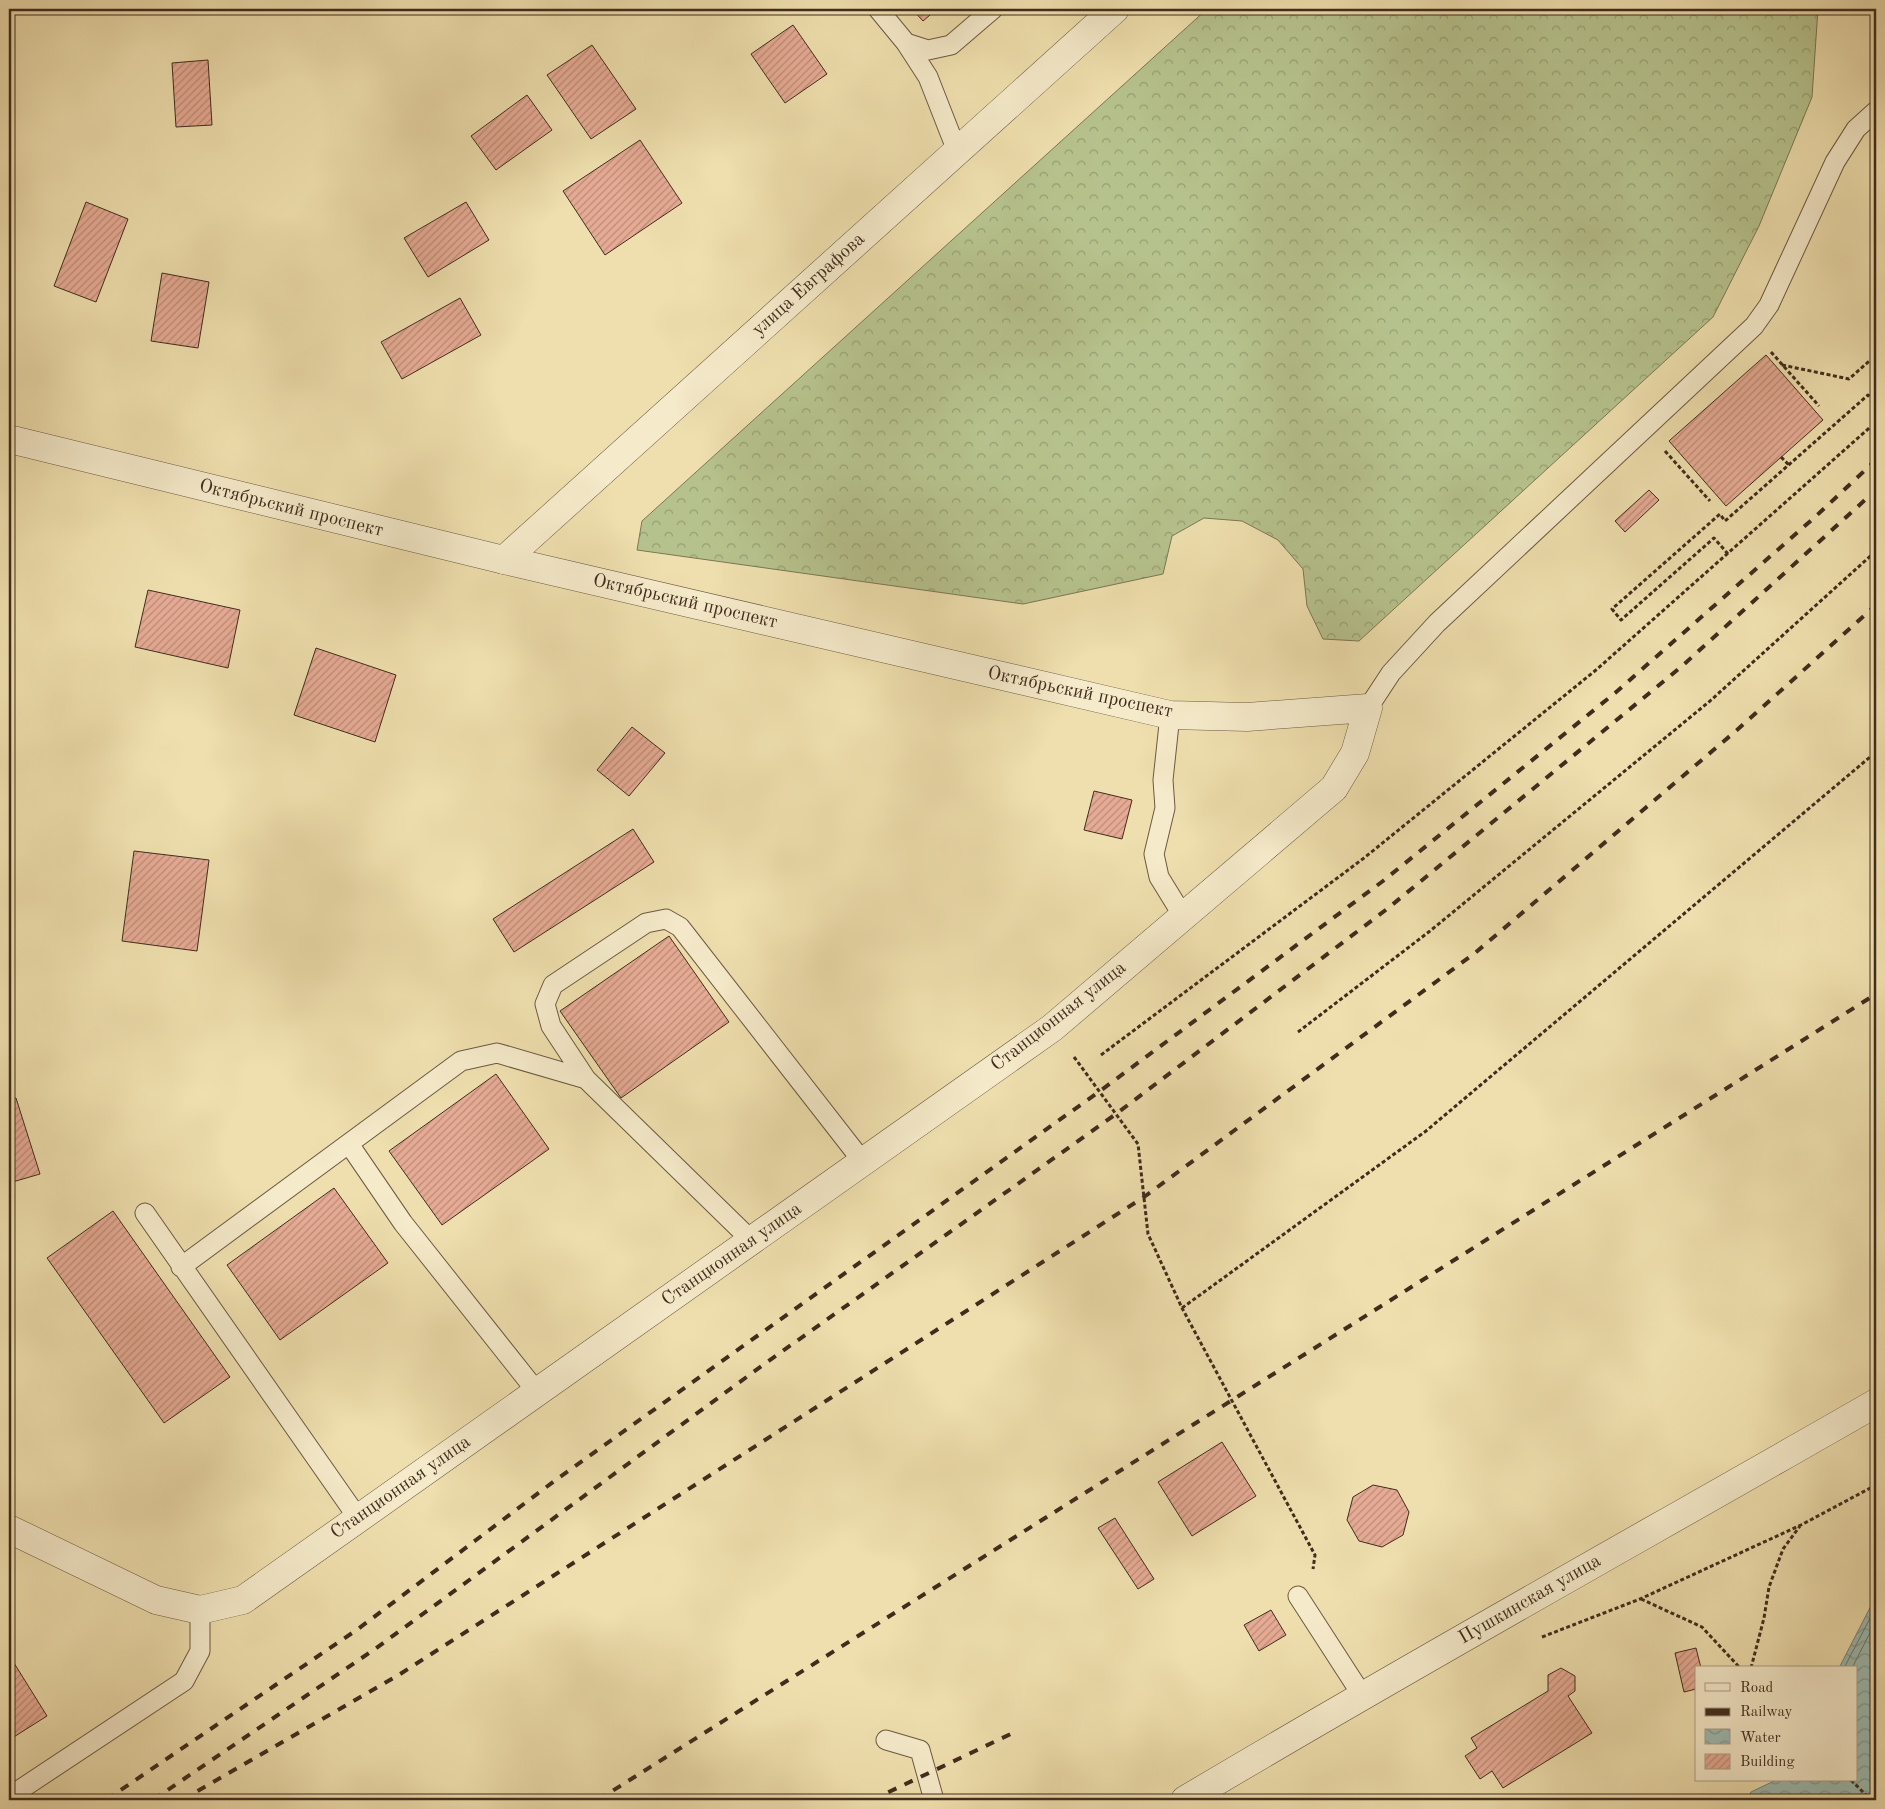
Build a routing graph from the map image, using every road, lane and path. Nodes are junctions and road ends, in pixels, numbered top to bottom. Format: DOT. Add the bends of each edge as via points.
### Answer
graph roads {
  1 [pos="878,9"];
  2 [pos="993,9"];
  3 [pos="1111,10"];
  4 [pos="906,43"];
  5 [pos="1876,111"];
  6 [pos="957,151"];
  7 [pos="1751,329"];
  8 [pos="1876,355"];
  9 [pos="1782,365"];
  10 [pos="1876,404"];
  11 [pos="1819,406"];
  12 [pos="1876,422"];
  13 [pos="1645,428"];
  14 [pos="9,439"];
  15 [pos="1781,457"];
  16 [pos="1789,465"];
  17 [pos="1710,501"];
  18 [pos="1876,551"];
  19 [pos="1728,554"];
  20 [pos="504,560"];
  21 [pos="1368,708"];
  22 [pos="1170,715"];
  23 [pos="1876,752"];
  24 [pos="1183,916"];
  25 [pos="1052,1028"];
  26 [pos="1298,1032"];
  27 [pos="1101,1055"];
  28 [pos="586,1079"];
  29 [pos="349,1144"];
  30 [pos="863,1162"];
  31 [pos="145,1213"];
  32 [pos="752,1241"];
  33 [pos="181,1267"];
  34 [pos="1182,1308"];
  35 [pos="537,1392"];
  36 [pos="1876,1403"];
  37 [pos="1876,1485"];
  38 [pos="358,1518"];
  39 [pos="1801,1525"];
  40 [pos="9,1529"];
  41 [pos="1298,1596"];
  42 [pos="1640,1599"];
  43 [pos="200,1610"];
  44 [pos="1539,1638"];
  45 [pos="1738,1666"];
  46 [pos="1751,1666"];
  47 [pos="1362,1695"];
  48 [pos="886,1740"];
  49 [pos="1853,1782"];
  50 [pos="9,1796"];
  51 [pos="934,1800"];
  52 [pos="1185,1800"];
  53 [pos="1870,1800"];
  1 -- 4 [label="lane"];
  2 -- 4 [label="lane" via="951,45 928,50"];
  3 -- 6 [label="street, улица Евграфова"];
  4 -- 6 [label="lane" via="928,77"];
  5 -- 7 [label="lane" via="1856,129 1835,162 1769,305"];
  6 -- 20 [label="street, улица Евграфова"];
  7 -- 9 [label="path"];
  7 -- 13 [label="lane"];
  8 -- 9 [label="path" via="1850,379"];
  9 -- 11 [label="path"];
  10 -- 16 [label="path" via="1868,395"];
  12 -- 19 [label="path"];
  13 -- 17 [label="path"];
  13 -- 21 [label="lane" via="1437,622 1391,673"];
  14 -- 20 [label="street, Октябрьский проспект"];
  15 -- 16 [label="path"];
  16 -- 19 [label="path" via="1725,521 1720,514 1612,609 1621,620 1714,538"];
  18 -- 26 [label="path" via="1703,708 1430,931"];
  19 -- 27 [label="path" via="1596,670 1364,858"];
  20 -- 22 [label="street, Октябрьский проспект"];
  21 -- 22 [label="street, Октябрьский проспект" via="1246,717"];
  21 -- 24 [label="street, Станционная улица" via="1355,753 1334,788"];
  22 -- 24 [label="lane" via="1163,780 1165,808 1154,854 1159,877"];
  23 -- 34 [label="path" via="1426,1131"];
  24 -- 25 [label="street, Станционная улица"];
  25 -- 30 [label="street, Станционная улица"];
  25 -- 34 [label="path" via="1138,1144 1148,1234"];
  28 -- 29 [label="lane" via="498,1053 461,1061"];
  28 -- 30 [label="lane" via="550,1026 545,1004 553,985 646,923 666,919 680,927"];
  28 -- 32 [label="lane"];
  29 -- 33 [label="lane"];
  29 -- 35 [label="lane" via="403,1223"];
  30 -- 32 [label="street, Станционная улица"];
  31 -- 33 [label="lane"];
  32 -- 35 [label="street, Станционная улица"];
  33 -- 38 [label="lane"];
  34 -- 41 [label="path" via="1314,1555 1313,1580"];
  35 -- 38 [label="street, Станционная улица"];
  36 -- 47 [label="street, Пушкинская улица"];
  37 -- 39 [label="path"];
  38 -- 43 [label="street, Станционная улица" via="243,1600"];
  39 -- 42 [label="path"];
  39 -- 46 [label="path" via="1783,1549 1769,1587"];
  40 -- 43 [label="street, Станционная улица" via="156,1600"];
  41 -- 47 [label="lane"];
  42 -- 44 [label="path"];
  42 -- 45 [label="path" via="1702,1628"];
  43 -- 50 [label="lane" via="200,1651 184,1681"];
  47 -- 52 [label="street, Пушкинская улица"];
  48 -- 51 [label="lane" via="920,1750"];
  49 -- 53 [label="path"];
}
